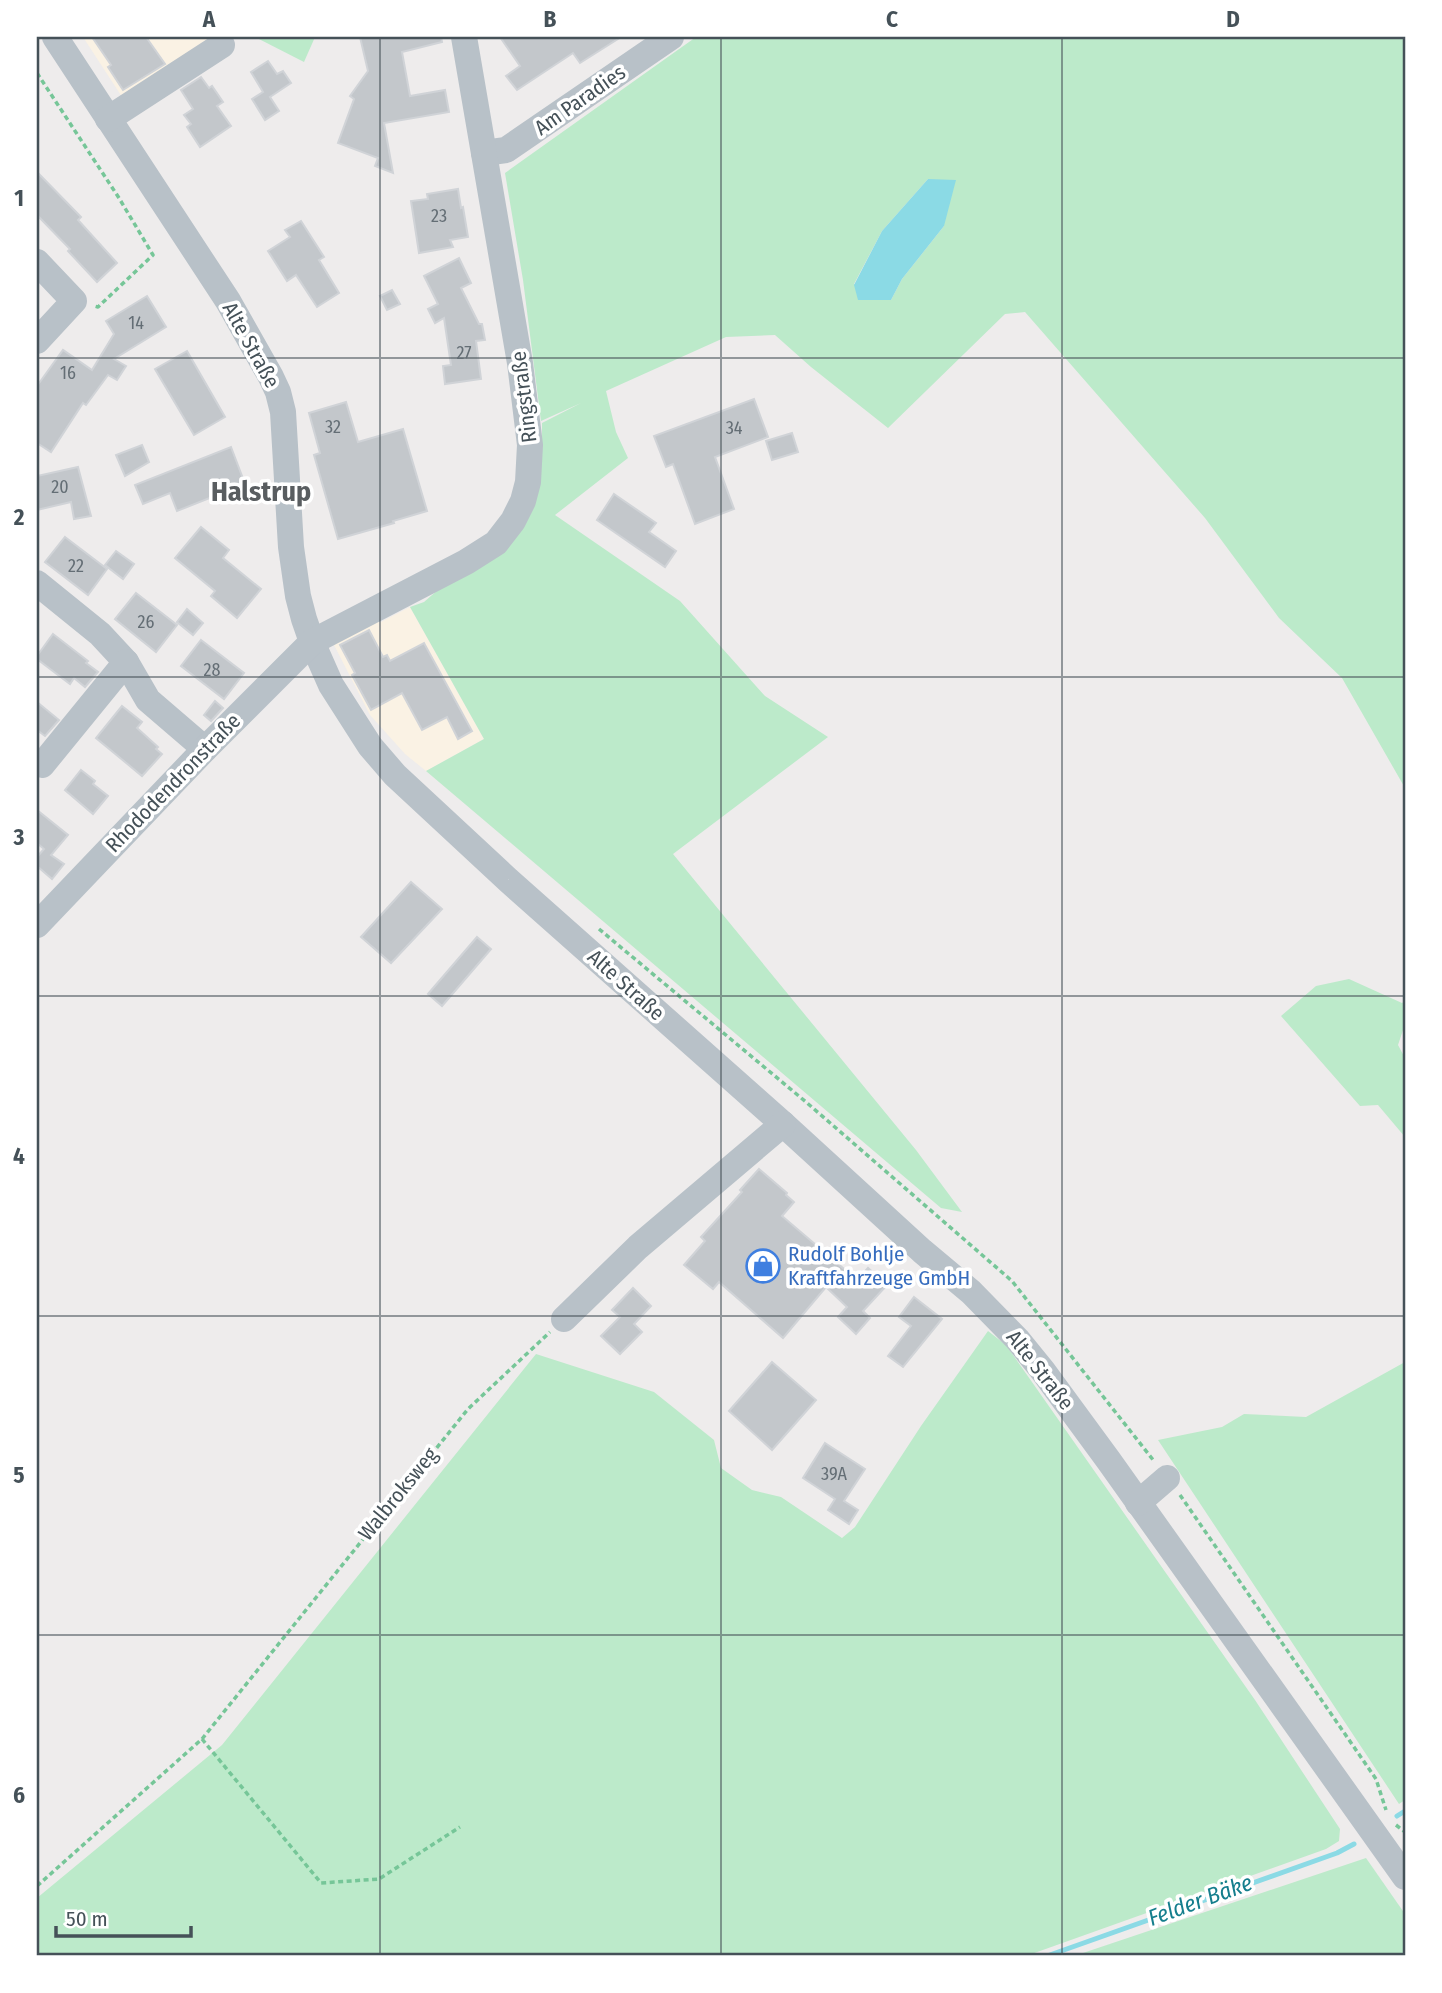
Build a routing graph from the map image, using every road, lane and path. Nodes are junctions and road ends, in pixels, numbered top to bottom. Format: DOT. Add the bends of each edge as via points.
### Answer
graph roads {
  1 [pos="55,37"];
  2 [pos="464,37"];
  3 [pos="671,37"];
  4 [pos="222,45"];
  5 [pos="37,73"];
  6 [pos="108,119"];
  7 [pos="484,153"];
  8 [pos="37,262"];
  9 [pos="74,301"];
  10 [pos="37,341"];
  11 [pos="37,583"];
  12 [pos="312,642"];
  13 [pos="127,663"];
  14 [pos="205,749"];
  15 [pos="38,765"];
  16 [pos="37,925"];
  17 [pos="783,1124"];
  18 [pos="564,1319"];
  19 [pos="1167,1478"];
  20 [pos="1138,1503"];
  21 [pos="202,1739"];
  22 [pos="1376,1779"];
  23 [pos="1385,1808"];
  24 [pos="460,1827"];
  25 [pos="1398,1827"];
  26 [pos="1405,1832"];
  27 [pos="1405,1877"];
  28 [pos="37,1886"];
  1 -- 6 [label="street, Alte Straße"];
  2 -- 7 [label="street, Ringstraße"];
  3 -- 7 [label="street, Am Paradies" via="506,150"];
  4 -- 6 [label="street"];
  5 -- 9 [label="path" via="153,255 99,306"];
  6 -- 12 [label="street, Alte Straße" via="228,302 278,392 285,426 293,570"];
  7 -- 12 [label="street, Ringstraße" via="530,445 523,501 496,543"];
  8 -- 9 [label="street"];
  9 -- 10 [label="street"];
  11 -- 13 [label="street" via="100,634"];
  12 -- 14 [label="street, Rhododendronstraße"];
  12 -- 17 [label="street, Alte Straße" via="342,704 395,775"];
  13 -- 14 [label="street" via="148,700"];
  13 -- 15 [label="street"];
  14 -- 16 [label="street, Rhododendronstraße"];
  17 -- 18 [label="street" via="638,1247"];
  17 -- 20 [label="street, Alte Straße" via="1017,1339"];
  18 -- 21 [label="path, Walbroksweg" via="468,1409"];
  19 -- 20 [label="street"];
  20 -- 27 [label="street, Alte Straße"];
  21 -- 24 [label="path" via="320,1883 379,1879"];
  21 -- 28 [label="path, Walbroksweg"];
  22 -- 23 [label="path"];
  25 -- 26 [label="path"];
}
